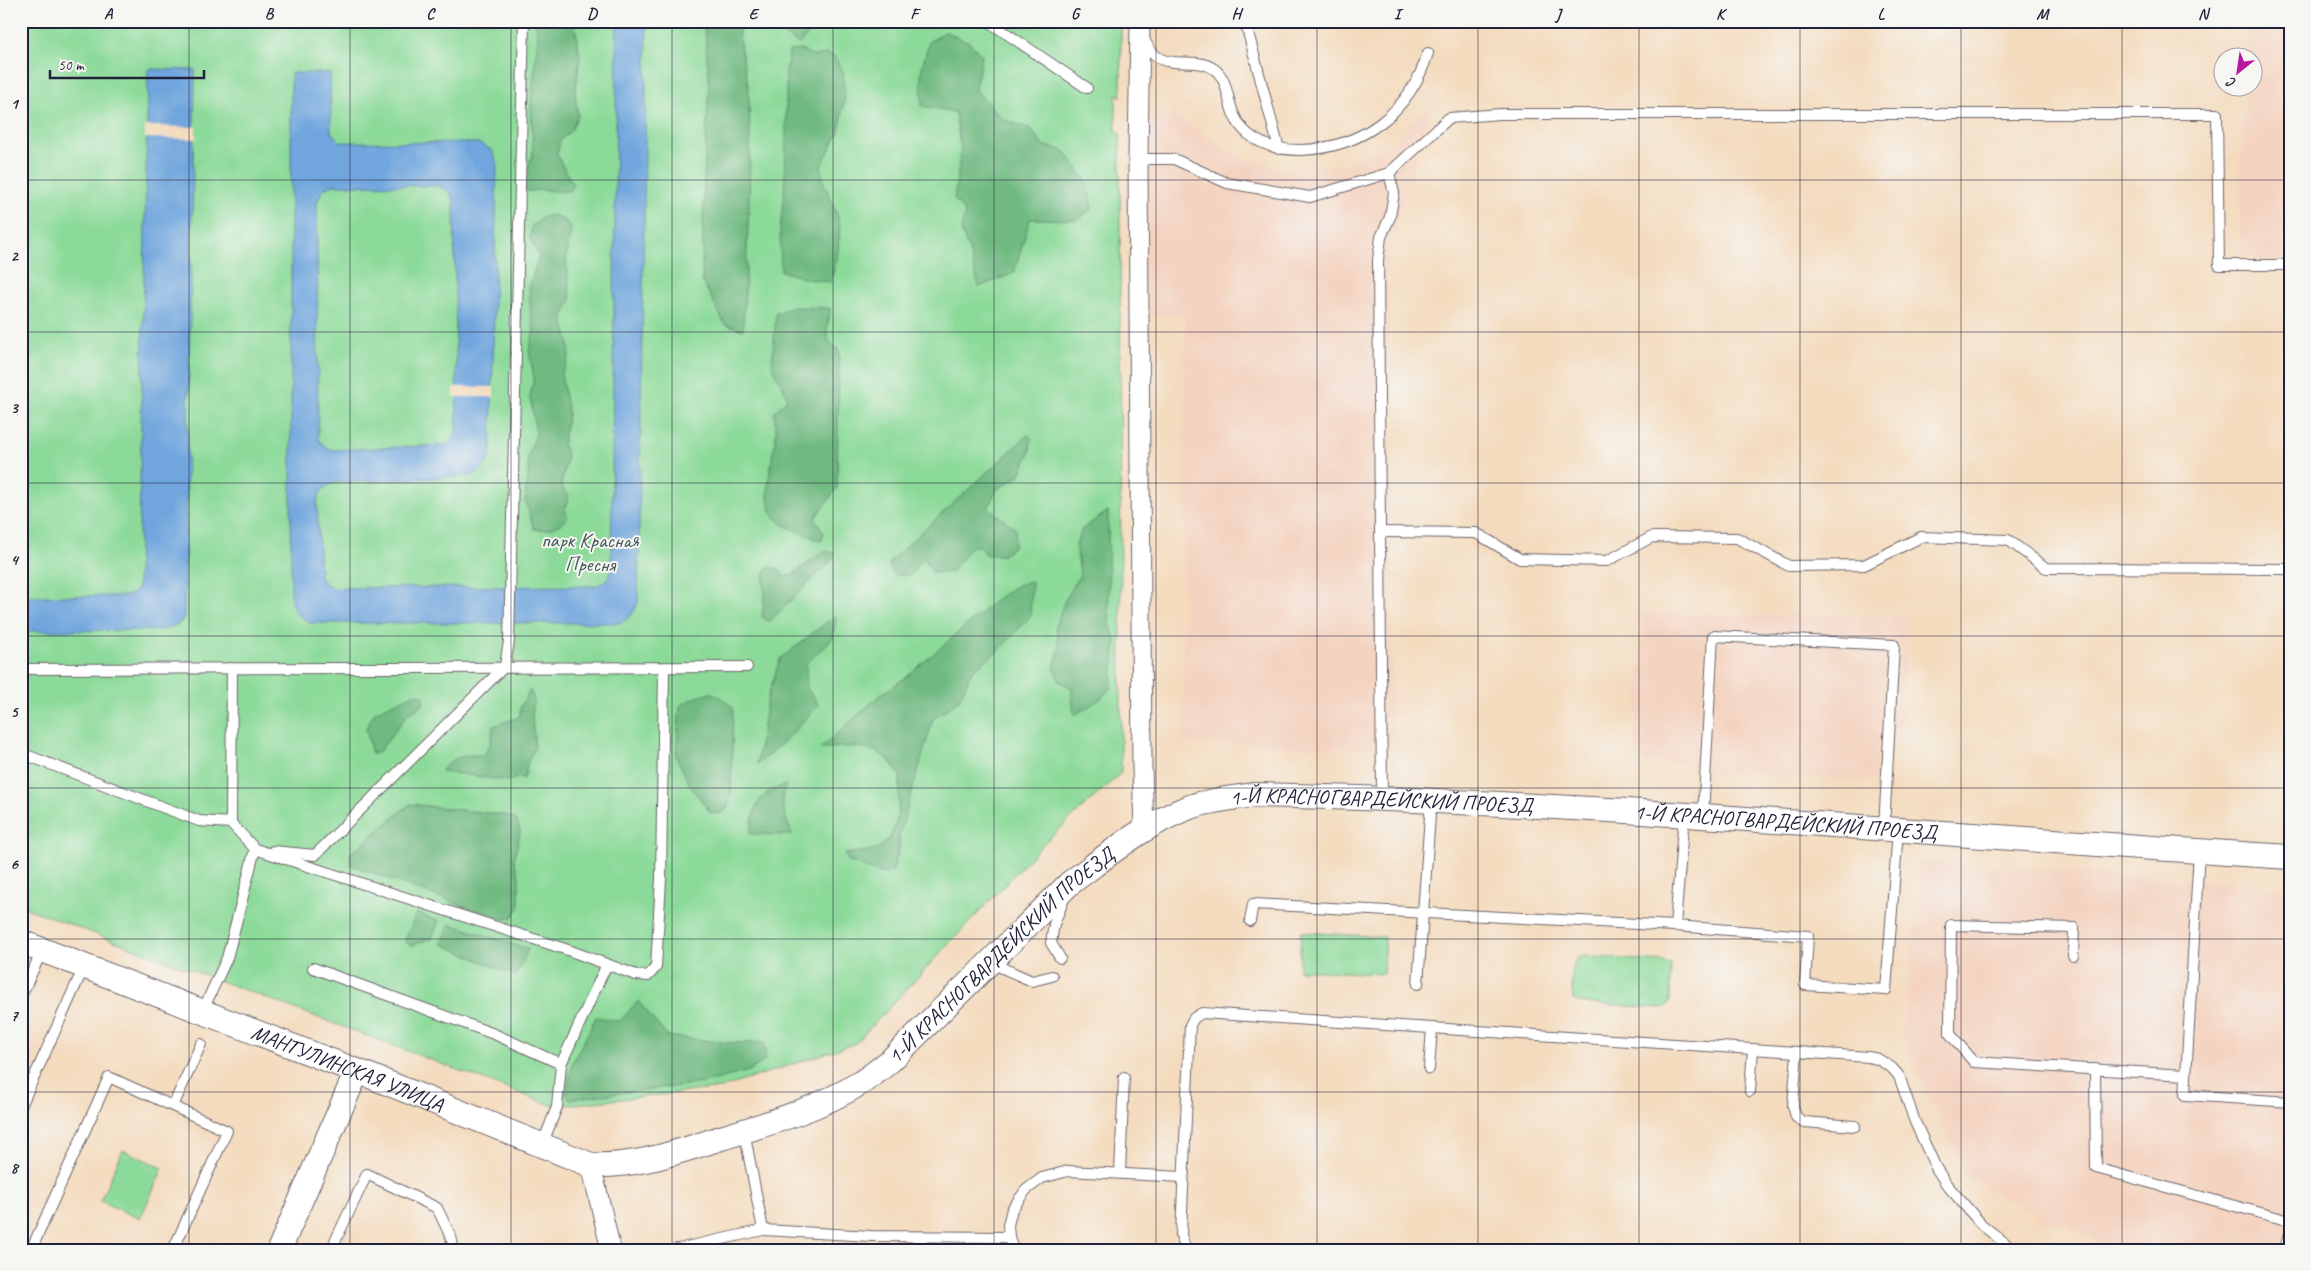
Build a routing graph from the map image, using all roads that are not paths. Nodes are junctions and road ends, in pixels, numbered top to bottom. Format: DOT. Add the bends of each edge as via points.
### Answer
graph roads {
  1 [pos="524,21"];
  2 [pos="988,21"];
  3 [pos="1245,21"];
  4 [pos="1140,24"];
  5 [pos="1428,53"];
  6 [pos="1087,88"];
  7 [pos="1279,149"];
  8 [pos="1138,159"];
  9 [pos="1389,173"];
  10 [pos="2290,265"];
  11 [pos="1380,532"];
  12 [pos="2290,569"];
  13 [pos="505,666"];
  14 [pos="747,667"];
  15 [pos="232,668"];
  16 [pos="664,668"];
  17 [pos="21,669"];
  18 [pos="21,753"];
  19 [pos="1382,798"];
  20 [pos="1432,800"];
  21 [pos="1694,815"];
  22 [pos="231,823"];
  23 [pos="1891,828"];
  24 [pos="1144,830"];
  25 [pos="255,849"];
  26 [pos="2199,851"];
  27 [pos="315,855"];
  28 [pos="2290,857"];
  29 [pos="317,870"];
  30 [pos="1070,883"];
  31 [pos="1423,912"];
  32 [pos="1250,921"];
  33 [pos="1675,926"];
  34 [pos="32,946"];
  35 [pos="2073,956"];
  36 [pos="1060,958"];
  37 [pos="991,963"];
  38 [pos="607,964"];
  39 [pos="84,966"];
  40 [pos="313,968"];
  41 [pos="1052,976"];
  42 [pos="1418,984"];
  43 [pos="21,996"];
  44 [pos="202,1012"];
  45 [pos="1432,1028"];
  46 [pos="201,1044"];
  47 [pos="1753,1049"];
  48 [pos="1797,1052"];
  49 [pos="561,1064"];
  50 [pos="1429,1068"];
  51 [pos="2095,1069"];
  52 [pos="356,1071"];
  53 [pos="2186,1075"];
  54 [pos="1124,1077"];
  55 [pos="1750,1091"];
  56 [pos="2290,1102"];
  57 [pos="21,1106"];
  58 [pos="173,1106"];
  59 [pos="1855,1126"];
  60 [pos="744,1131"];
  61 [pos="542,1146"];
  62 [pos="591,1165"];
  63 [pos="1120,1173"];
  64 [pos="1184,1176"];
  65 [pos="2290,1221"];
  66 [pos="763,1230"];
  67 [pos="2290,1230"];
  68 [pos="1009,1237"];
  69 [pos="31,1250"];
  70 [pos="173,1250"];
  71 [pos="279,1250"];
  72 [pos="331,1250"];
  73 [pos="454,1250"];
  74 [pos="611,1250"];
  75 [pos="673,1250"];
  76 [pos="1013,1250"];
  77 [pos="1186,1250"];
  78 [pos="2014,1250"];
  79 [pos="2285,1250"];
  1 -- 13 [label="lane" via="510,641"];
  2 -- 6 [label="lane"];
  3 -- 7 [label="lane"];
  4 -- 7 [label="lane" via="1148,46 1162,59 1177,64 1204,64 1215,69 1223,79 1238,123 1255,140"];
  4 -- 8 [label="street"];
  5 -- 7 [label="lane" via="1408,96 1368,133 1329,147"];
  8 -- 9 [label="lane" via="1174,159 1227,183 1310,197"];
  8 -- 24 [label="street"];
  9 -- 10 [label="lane" via="1449,118 1500,114 2217,114 2219,265"];
  9 -- 11 [label="lane" via="1394,194 1390,216 1381,237 1378,260"];
  11 -- 12 [label="lane" via="1476,533 1520,559 1607,561 1652,537 1737,538 1789,566 1864,565 1921,537 2008,540 2046,568"];
  11 -- 19 [label="lane"];
  13 -- 15 [label="lane"];
  13 -- 16 [label="lane"];
  13 -- 27 [label="lane"];
  14 -- 16 [label="lane"];
  15 -- 17 [label="lane"];
  15 -- 22 [label="lane"];
  16 -- 38 [label="lane" via="661,879 656,967 648,976"];
  18 -- 22 [label="lane" via="199,821"];
  19 -- 20 [label="street, 1-Й КРАСНОГВАРДЕЙСКИЙ ПРОЕЗД"];
  19 -- 24 [label="street, 1-Й КРАСНОГВАРДЕЙСКИЙ ПРОЕЗД" via="1254,795 1228,798 1191,807"];
  20 -- 21 [label="street, 1-Й КРАСНОГВАРДЕЙСКИЙ ПРОЕЗД"];
  20 -- 31 [label="lane"];
  21 -- 23 [label="street, 1-Й КРАСНОГВАРДЕЙСКИЙ ПРОЕЗД"];
  21 -- 23 [label="lane" via="1713,636 1894,645"];
  21 -- 33 [label="lane"];
  22 -- 25 [label="lane"];
  23 -- 26 [label="street, 1-Й КРАСНОГВАРДЕЙСКИЙ ПРОЕЗД"];
  23 -- 33 [label="lane" via="1886,990 1804,985 1808,936"];
  24 -- 30 [label="street, 1-Й КРАСНОГВАРДЕЙСКИЙ ПРОЕЗД"];
  25 -- 27 [label="lane"];
  25 -- 29 [label="lane"];
  25 -- 44 [label="lane" via="227,958"];
  26 -- 28 [label="street, 1-Й КРАСНОГВАРДЕЙСКИЙ ПРОЕЗД"];
  26 -- 53 [label="lane"];
  27 -- 29 [label="lane"];
  29 -- 38 [label="lane"];
  30 -- 36 [label="lane" via="1054,924 1051,943"];
  30 -- 37 [label="street, 1-Й КРАСНОГВАРДЕЙСКИЙ ПРОЕЗД"];
  31 -- 32 [label="lane" via="1254,904"];
  31 -- 33 [label="lane"];
  31 -- 42 [label="lane"];
  34 -- 39 [label="street, МАНТУЛИНСКАЯ УЛИЦА"];
  34 -- 43 [label="lane"];
  35 -- 51 [label="lane" via="2074,928 1951,925 1950,1034 1974,1062"];
  37 -- 41 [label="lane" via="1032,981"];
  37 -- 60 [label="street, 1-Й КРАСНОГВАРДЕЙСКИЙ ПРОЕЗД" via="890,1062 862,1082 830,1099"];
  38 -- 49 [label="lane"];
  39 -- 44 [label="street, МАНТУЛИНСКАЯ УЛИЦА"];
  39 -- 57 [label="lane"];
  40 -- 49 [label="lane" via="494,1034"];
  44 -- 52 [label="street, МАНТУЛИНСКАЯ УЛИЦА"];
  45 -- 47 [label="lane"];
  45 -- 50 [label="lane"];
  45 -- 64 [label="lane" via="1210,1013 1198,1015 1190,1025"];
  46 -- 58 [label="lane"];
  47 -- 48 [label="lane"];
  47 -- 55 [label="lane"];
  48 -- 59 [label="lane" via="1793,1106 1796,1117 1804,1122"];
  48 -- 78 [label="lane" via="1868,1057 1892,1068 1899,1076 1915,1122 1947,1185 1982,1225"];
  49 -- 61 [label="lane" via="556,1107"];
  51 -- 53 [label="lane"];
  51 -- 65 [label="lane" via="2096,1168"];
  52 -- 61 [label="street, МАНТУЛИНСКАЯ УЛИЦА"];
  52 -- 71 [label="street"];
  53 -- 56 [label="lane" via="2184,1095"];
  54 -- 63 [label="lane"];
  58 -- 69 [label="lane" via="109,1077"];
  58 -- 70 [label="lane" via="227,1131"];
  60 -- 62 [label="street, 1-Й КРАСНОГВАРДЕЙСКИЙ ПРОЕЗД" via="656,1159 617,1166"];
  60 -- 66 [label="lane"];
  61 -- 62 [label="street, МАНТУЛИНСКАЯ УЛИЦА"];
  62 -- 74 [label="street"];
  63 -- 64 [label="lane"];
  63 -- 68 [label="lane" via="1068,1171 1042,1178 1026,1190 1012,1208"];
  64 -- 77 [label="lane" via="1181,1239"];
  66 -- 68 [label="lane" via="871,1236"];
  66 -- 75 [label="lane"];
  67 -- 79 [label="lane"];
  68 -- 76 [label="lane"];
  72 -- 73 [label="lane" via="367,1174 437,1208"];
}
